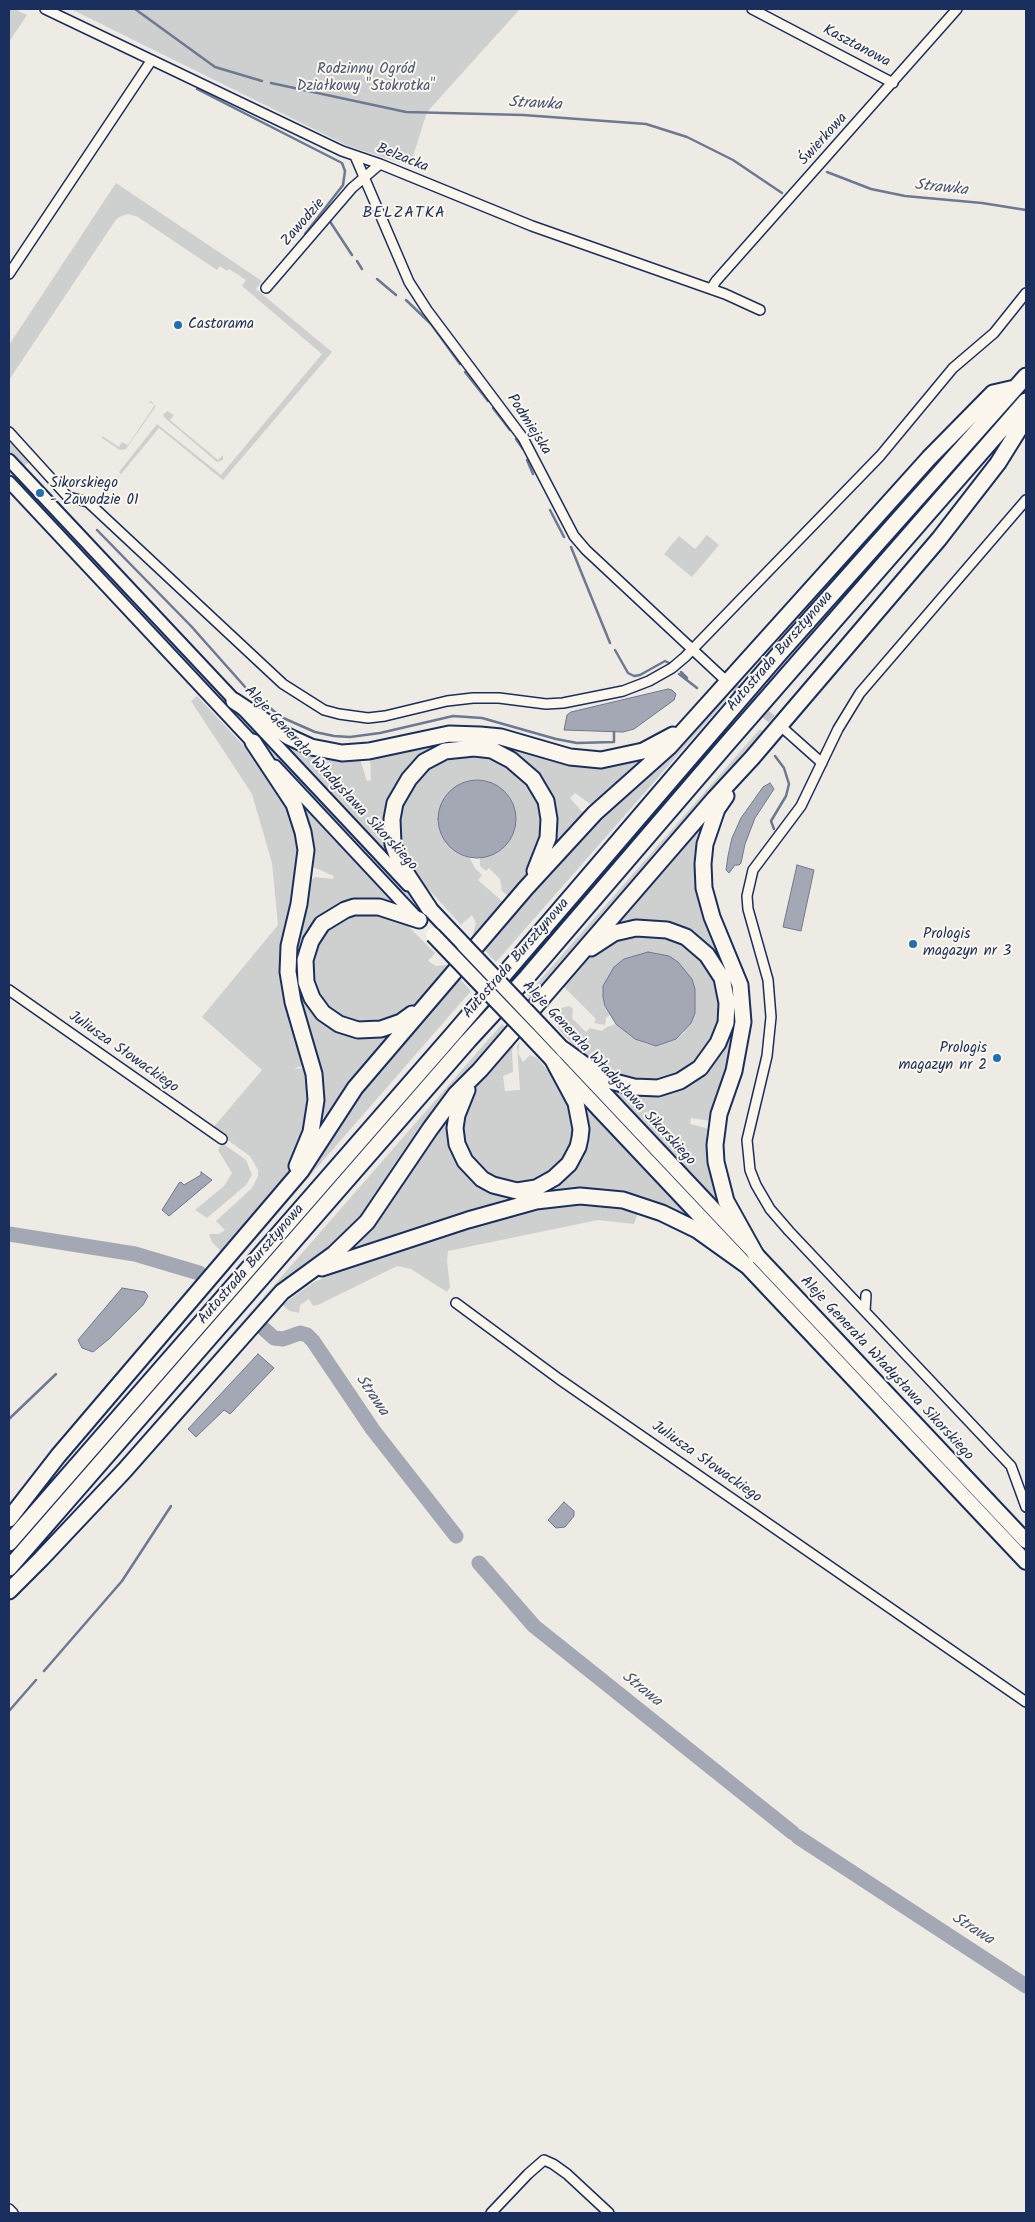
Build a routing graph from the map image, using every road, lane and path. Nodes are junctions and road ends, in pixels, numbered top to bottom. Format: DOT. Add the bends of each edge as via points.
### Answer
graph roads {
  1 [pos="44,9"];
  2 [pos="752,9"];
  3 [pos="957,9"];
  4 [pos="152,61"];
  5 [pos="893,83"];
  6 [pos="355,156"];
  7 [pos="380,164"];
  8 [pos="364,178"];
  9 [pos="9,274"];
  10 [pos="266,288"];
  11 [pos="711,289"];
  12 [pos="1026,293"];
  13 [pos="760,310"];
  14 [pos="1026,376"];
  15 [pos="1015,388"];
  16 [pos="1026,401"];
  17 [pos="1026,418"];
  18 [pos="9,432"];
  19 [pos="9,460"];
  20 [pos="9,482"];
  21 [pos="1026,500"];
  22 [pos="692,650"];
  23 [pos="722,677"];
  24 [pos="234,701"];
  25 [pos="698,716"];
  26 [pos="785,730"];
  27 [pos="253,742"];
  28 [pos="822,763"];
  29 [pos="746,765"];
  30 [pos="526,888"];
  31 [pos="430,908"];
  32 [pos="419,920"];
  33 [pos="562,974"];
  34 [pos="9,990"];
  35 [pos="428,1001"];
  36 [pos="559,1056"];
  37 [pos="480,1070"];
  38 [pos="222,1139"];
  39 [pos="275,1201"];
  40 [pos="751,1260"];
  41 [pos="301,1278"];
  42 [pos="866,1295"];
  43 [pos="456,1303"];
  44 [pos="865,1310"];
  45 [pos="1026,1507"];
  46 [pos="9,1519"];
  47 [pos="1023,1538"];
  48 [pos="9,1543"];
  49 [pos="1026,1562"];
  50 [pos="9,1568"];
  51 [pos="9,1591"];
  52 [pos="1026,1702"];
  53 [pos="9,2209"];
  54 [pos="13,2213"];
  55 [pos="491,2213"];
  56 [pos="609,2213"];
  1 -- 4 [label="street, Belzacka"];
  2 -- 5 [label="street, Kasztanowa"];
  3 -- 5 [label="street, Świerkowa"];
  4 -- 6 [label="street, Belzacka"];
  4 -- 9 [label="street"];
  5 -- 11 [label="street, Świerkowa"];
  6 -- 7 [label="street, Belzacka"];
  6 -- 8 [label="street, Podmiejska"];
  7 -- 8 [label="street, Zawodzie"];
  7 -- 11 [label="street, Belzacka" via="523,223"];
  8 -- 10 [label="street, Zawodzie"];
  8 -- 22 [label="street, Podmiejska" via="417,296 523,438 574,536"];
  11 -- 13 [label="street, Belzacka"];
  12 -- 22 [label="street" via="994,333 953,368 880,456"];
  14 -- 15 [label="highway, Autostrada Bursztynowa"];
  15 -- 25 [label="highway" via="993,393 928,458"];
  15 -- 48 [label="highway, Autostrada Bursztynowa" via="778,654 453,1034"];
  16 -- 50 [label="highway, Autostrada Bursztynowa"];
  17 -- 29 [label="highway" via="998,463 939,540"];
  18 -- 22 [label="street" via="68,496 88,502 283,684 324,710 368,718 473,698 563,703 623,691 649,681 672,668"];
  19 -- 24 [label="main road, Aleje Generała Władysława Sikorskiego"];
  20 -- 27 [label="main road, Aleje Generała Władysława Sikorskiego"];
  21 -- 28 [label="street" via="860,693"];
  22 -- 23 [label="street, Podmiejska"];
  24 -- 25 [label="highway" via="289,737 311,747 342,753 369,752 449,734 501,737 570,757 601,760 643,751"];
  24 -- 31 [label="main road, Aleje Generała Władysława Sikorskiego"];
  25 -- 30 [label="highway" via="669,747 595,813"];
  26 -- 28 [label="street"];
  27 -- 32 [label="main road, Aleje Generała Władysława Sikorskiego"];
  27 -- 39 [label="highway" via="294,804 306,850 288,972 314,1074 315,1112 302,1156"];
  28 -- 44 [label="street" via="801,806 753,870 748,888 748,910 768,980 771,1017 767,1056 749,1127 748,1154 756,1185 770,1210"];
  29 -- 33 [label="highway"];
  29 -- 40 [label="highway" via="717,810 703,864 708,905 740,985 743,1011 741,1043 719,1114 716,1162 726,1202"];
  30 -- 31 [label="highway" via="548,838 548,811 541,792 522,768 500,754 484,748 454,749 434,756 416,770 401,790 392,811 391,831 397,854 411,882"];
  30 -- 35 [label="highway"];
  31 -- 36 [label="main road, Aleje Generała Władysława Sikorskiego, bridge" via="538,1024"];
  32 -- 35 [label="highway" via="389,909 369,906 354,907 336,914 322,924 311,941 305,960 306,982 323,1013 339,1024 358,1030 381,1029 401,1022"];
  32 -- 36 [label="main road, Aleje Generała Władysława Sikorskiego, bridge" via="529,1035"];
  33 -- 36 [label="highway" via="588,950 614,933 636,928 667,930 693,942 711,960 722,978 727,1013 718,1043 700,1068 670,1085 644,1089 622,1085"];
  33 -- 37 [label="highway"];
  34 -- 38 [label="street, Juliusza Słowackiego"];
  35 -- 39 [label="highway" via="355,1088 311,1157"];
  36 -- 37 [label="highway" via="576,1103 581,1129 578,1146 562,1172 545,1184 527,1190 506,1189 482,1179 460,1152 455,1128 457,1114"];
  36 -- 40 [label="main road, Aleje Generała Władysława Sikorskiego"];
  37 -- 41 [label="highway" via="433,1124 367,1222 344,1245"];
  39 -- 46 [label="highway" via="63,1449"];
  40 -- 41 [label="highway" via="649,1207 623,1200 572,1197 536,1201 468,1220"];
  40 -- 47 [label="main road, Aleje Generała Władysława Sikorskiego"];
  40 -- 49 [label="main road, Aleje Generała Władysława Sikorskiego"];
  41 -- 51 [label="highway" via="282,1292 124,1471"];
  42 -- 44 [label="street"];
  43 -- 52 [label="street, Juliusza Słowackiego" via="562,1381"];
  44 -- 45 [label="street" via="1011,1466"];
  53 -- 54 [label="street"];
  55 -- 56 [label="street" via="544,2160 567,2174"];
}
